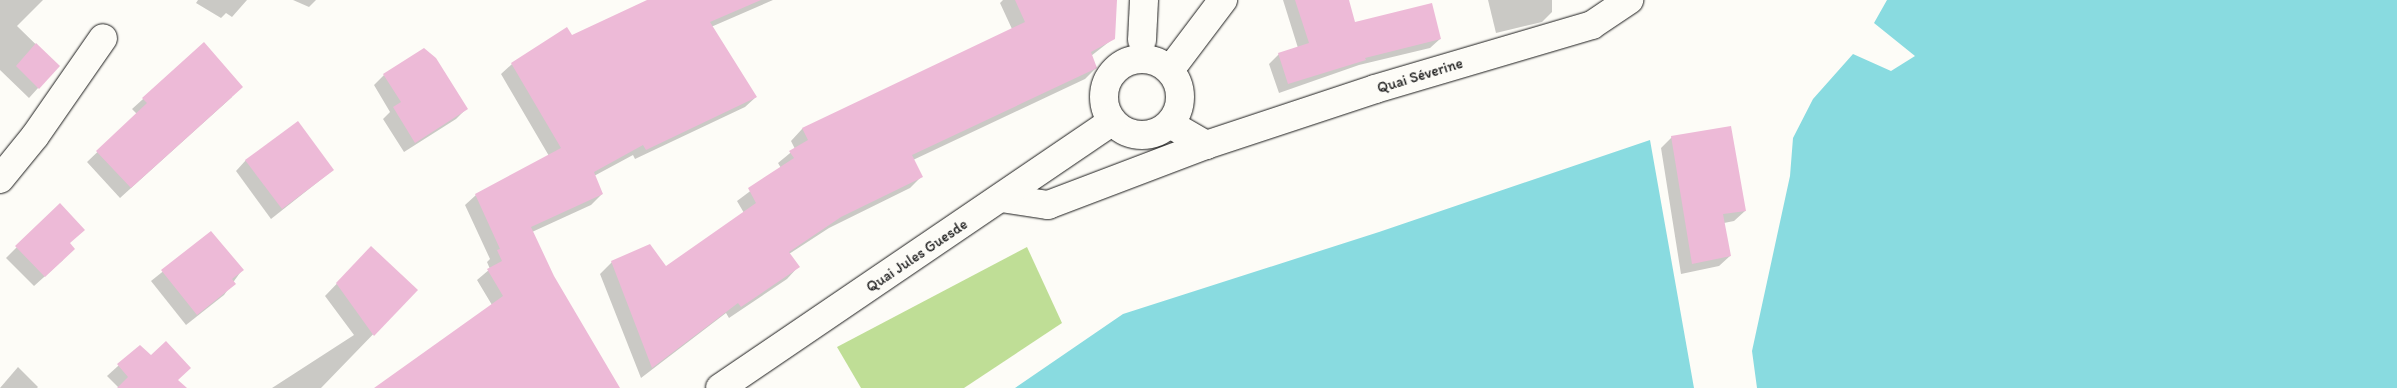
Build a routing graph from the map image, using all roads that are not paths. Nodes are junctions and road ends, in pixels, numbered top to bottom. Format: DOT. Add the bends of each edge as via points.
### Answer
graph roads {
  1 [pos="1144,0"];
  2 [pos="1223,0"];
  3 [pos="1630,0"];
  4 [pos="102,38"];
  5 [pos="1142,40"];
  6 [pos="1170,70"];
  7 [pos="1112,122"];
  8 [pos="1170,124"];
  9 [pos="1206,145"];
  10 [pos="0,179"];
  11 [pos="1001,198"];
  12 [pos="720,388"];
  1 -- 5 [label="street"];
  2 -- 6 [label="street"];
  3 -- 9 [label="street, Quai Séverine" via="1592,25 1375,89"];
  4 -- 10 [label="street" via="35,136"];
  6 -- 7 [label="street" via="1140,58 1118,67 1108,82 1104,99"];
  6 -- 8 [label="street" via="1180,91 1178,109"];
  7 -- 8 [label="street" via="1134,135 1160,131"];
  7 -- 11 [label="street, Quai Jules Guesde"];
  8 -- 9 [label="street"];
  9 -- 11 [label="street, Quai Séverine" via="1048,205"];
  11 -- 12 [label="street, Quai Jules Guesde"];
}
